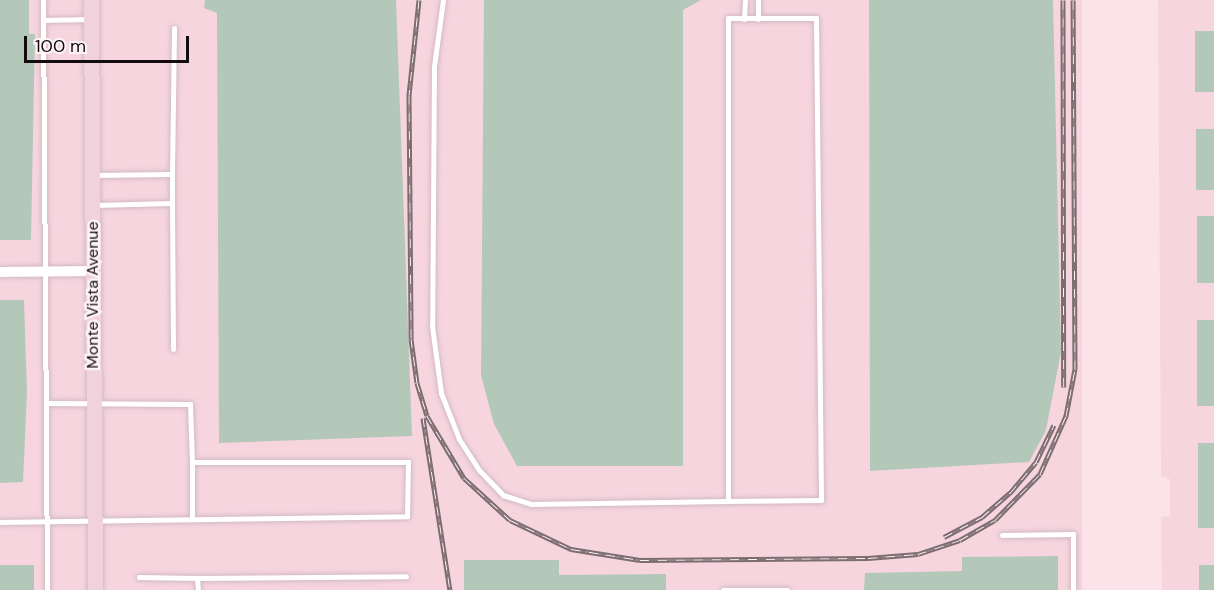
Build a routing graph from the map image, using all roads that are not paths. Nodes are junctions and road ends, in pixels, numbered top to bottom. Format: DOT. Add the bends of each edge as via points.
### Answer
graph roads {
  1 [pos="43,0"];
  2 [pos="91,0"];
  3 [pos="443,0"];
  4 [pos="744,0"];
  5 [pos="758,0"];
  6 [pos="91,18"];
  7 [pos="744,19"];
  8 [pos="758,19"];
  9 [pos="43,20"];
  10 [pos="174,28"];
  11 [pos="172,174"];
  12 [pos="92,175"];
  13 [pos="172,203"];
  14 [pos="92,205"];
  15 [pos="92,271"];
  16 [pos="0,272"];
  17 [pos="46,272"];
  18 [pos="173,349"];
  19 [pos="93,402"];
  20 [pos="46,403"];
  21 [pos="192,462"];
  22 [pos="728,501"];
  23 [pos="192,519"];
  24 [pos="47,521"];
  25 [pos="94,521"];
  26 [pos="0,522"];
  27 [pos="1002,535"];
  28 [pos="406,576"];
  29 [pos="139,577"];
  30 [pos="197,578"];
  31 [pos="47,590"];
  32 [pos="95,590"];
  33 [pos="198,590"];
  34 [pos="723,590"];
  35 [pos="787,590"];
  36 [pos="1073,590"];
  1 -- 9 [label="lane"];
  2 -- 6 [label="street, Monte Vista Avenue"];
  3 -- 22 [label="lane" via="434,67 432,326 441,393 459,439 479,470 503,495 531,504"];
  4 -- 7 [label="lane"];
  5 -- 8 [label="lane"];
  6 -- 9 [label="lane"];
  6 -- 12 [label="street, Monte Vista Avenue"];
  7 -- 8 [label="lane"];
  7 -- 22 [label="lane" via="728,18"];
  8 -- 22 [label="lane" via="816,18 821,500"];
  9 -- 17 [label="lane"];
  10 -- 11 [label="lane"];
  11 -- 12 [label="lane"];
  11 -- 13 [label="lane"];
  12 -- 14 [label="street, Monte Vista Avenue"];
  13 -- 14 [label="lane"];
  13 -- 18 [label="lane"];
  14 -- 15 [label="street, Monte Vista Avenue"];
  15 -- 17 [label="street"];
  15 -- 19 [label="street, Monte Vista Avenue"];
  16 -- 17 [label="street"];
  17 -- 20 [label="lane"];
  19 -- 20 [label="lane"];
  19 -- 21 [label="lane" via="190,404"];
  19 -- 25 [label="street, Monte Vista Avenue"];
  20 -- 24 [label="lane"];
  21 -- 23 [label="lane"];
  21 -- 23 [label="lane" via="408,462 407,516"];
  23 -- 25 [label="lane"];
  24 -- 25 [label="lane"];
  24 -- 26 [label="lane"];
  24 -- 31 [label="lane"];
  25 -- 32 [label="street, Monte Vista Avenue"];
  27 -- 36 [label="lane" via="1073,534"];
  28 -- 30 [label="lane"];
  29 -- 30 [label="lane"];
  30 -- 33 [label="lane"];
  34 -- 35 [label="lane"];
}
